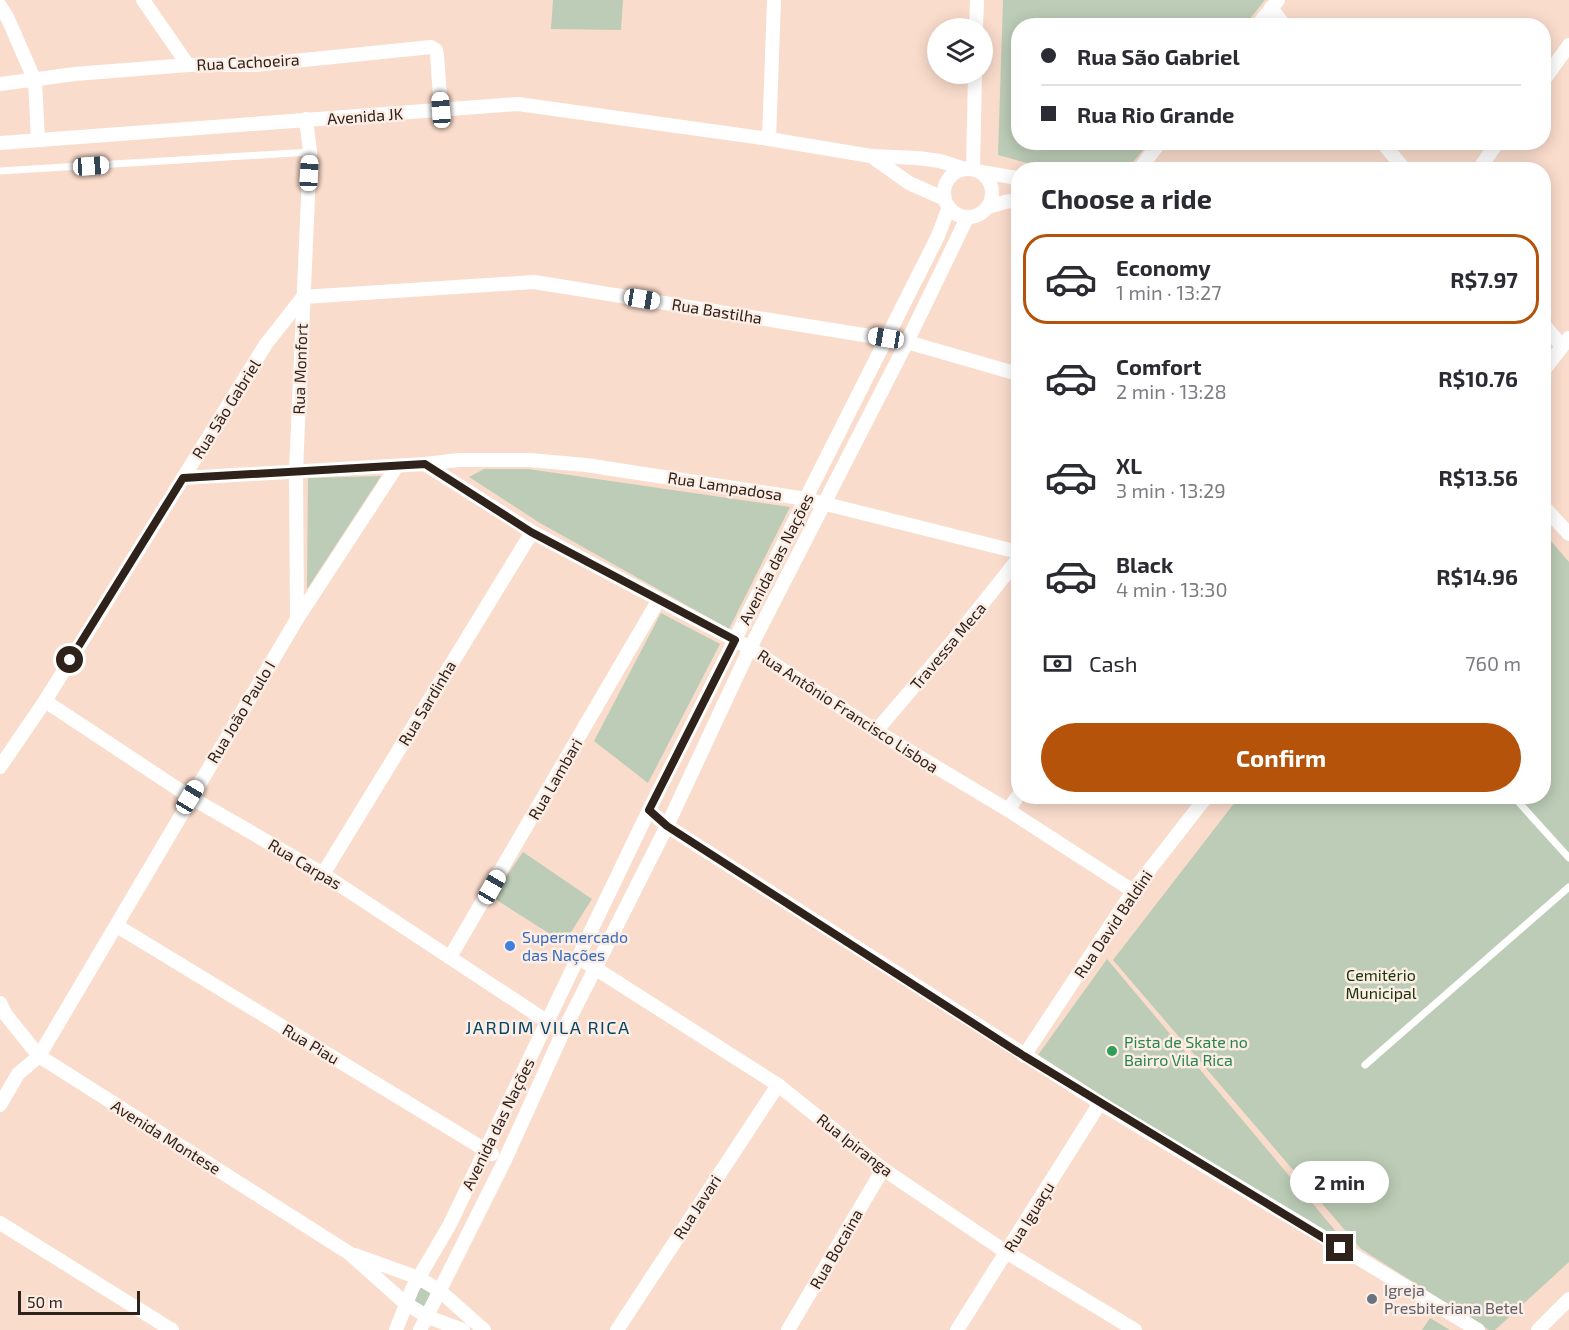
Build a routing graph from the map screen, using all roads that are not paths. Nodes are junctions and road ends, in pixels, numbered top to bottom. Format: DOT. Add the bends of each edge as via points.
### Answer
graph roads {
  1 [pos="143,0"];
  2 [pos="774,0"];
  3 [pos="977,0"];
  4 [pos="1275,4"];
  5 [pos="0,6"];
  6 [pos="976,18"];
  7 [pos="1264,18"];
  8 [pos="1281,18"];
  9 [pos="1569,45"];
  10 [pos="188,65"];
  11 [pos="1551,70"];
  12 [pos="35,81"];
  13 [pos="0,84"];
  14 [pos="975,84"];
  15 [pos="441,110"];
  16 [pos="306,120"];
  17 [pos="769,139"];
  18 [pos="38,140"];
  19 [pos="0,143"];
  20 [pos="1389,150"];
  21 [pos="310,152"];
  22 [pos="871,156"];
  23 [pos="1398,162"];
  24 [pos="973,170"];
  25 [pos="0,171"];
  26 [pos="1011,177"];
  27 [pos="1011,201"];
  28 [pos="947,203"];
  29 [pos="988,207"];
  30 [pos="967,218"];
  31 [pos="303,297"];
  32 [pos="1551,330"];
  33 [pos="886,338"];
  34 [pos="907,342"];
  35 [pos="1566,342"];
  36 [pos="1551,361"];
  37 [pos="1011,372"];
  38 [pos="425,464"];
  39 [pos="397,466"];
  40 [pos="296,470"];
  41 [pos="183,478"];
  42 [pos="806,499"];
  43 [pos="823,503"];
  44 [pos="1551,515"];
  45 [pos="531,532"];
  46 [pos="1569,534"];
  47 [pos="1011,550"];
  48 [pos="1011,568"];
  49 [pos="658,601"];
  50 [pos="297,619"];
  51 [pos="735,640"];
  52 [pos="750,648"];
  53 [pos="45,701"];
  54 [pos="876,731"];
  55 [pos="0,767"];
  56 [pos="190,797"];
  57 [pos="1012,804"];
  58 [pos="1202,804"];
  59 [pos="1520,804"];
  60 [pos="649,810"];
  61 [pos="1008,810"];
  62 [pos="667,826"];
  63 [pos="1569,858"];
  64 [pos="323,874"];
  65 [pos="1569,887"];
  66 [pos="1133,891"];
  67 [pos="117,926"];
  68 [pos="578,956"];
  69 [pos="450,957"];
  70 [pos="594,968"];
  71 [pos="0,1003"];
  72 [pos="547,1021"];
  73 [pos="563,1032"];
  74 [pos="39,1056"];
  75 [pos="1024,1056"];
  76 [pos="1365,1065"];
  77 [pos="18,1074"];
  78 [pos="0,1082"];
  79 [pos="778,1085"];
  80 [pos="1100,1103"];
  81 [pos="0,1105"];
  82 [pos="486,1151"];
  83 [pos="504,1162"];
  84 [pos="883,1168"];
  85 [pos="0,1223"];
  86 [pos="1006,1252"];
  87 [pos="349,1253"];
  88 [pos="419,1278"];
  89 [pos="440,1292"];
  90 [pos="1569,1299"];
  91 [pos="405,1303"];
  92 [pos="428,1317"];
  93 [pos="172,1330"];
  94 [pos="396,1330"];
  95 [pos="420,1330"];
  96 [pos="463,1330"];
  97 [pos="484,1330"];
  98 [pos="617,1330"];
  99 [pos="788,1330"];
  100 [pos="957,1330"];
  101 [pos="1135,1330"];
  102 [pos="1478,1330"];
  103 [pos="1538,1330"];
  1 -- 10 [label="street"];
  2 -- 17 [label="street"];
  3 -- 6 [label="street"];
  4 -- 7 [label="street"];
  4 -- 8 [label="street"];
  5 -- 12 [label="street"];
  9 -- 11 [label="street"];
  10 -- 12 [label="street, Rua Cachoeira"];
  10 -- 15 [label="street, Rua Cachoeira" via="255,65 431,47 437,56"];
  12 -- 13 [label="street, Rua Cachoeira"];
  12 -- 18 [label="street"];
  14 -- 24 [label="street"];
  15 -- 16 [label="street, Avenida JK"];
  15 -- 17 [label="street, Avenida JK" via="518,104"];
  16 -- 18 [label="street, Avenida JK"];
  16 -- 21 [label="street, Rua Monfort"];
  17 -- 22 [label="street, Avenida JK"];
  18 -- 19 [label="street, Avenida JK"];
  20 -- 23 [label="street"];
  21 -- 25 [label="lane"];
  21 -- 31 [label="street, Rua Monfort"];
  22 -- 24 [label="street, Avenida JK" via="939,161"];
  22 -- 28 [label="street, Avenida JK"];
  24 -- 26 [label="street, Avenida JK"];
  24 -- 28 [label="street" via="957,171 946,183"];
  24 -- 29 [label="street" via="987,178 992,192"];
  27 -- 29 [label="street"];
  28 -- 30 [label="street" via="954,213"];
  28 -- 33 [label="street, Avenida das Nações" via="938,236"];
  29 -- 30 [label="street"];
  30 -- 34 [label="street, Avenida das Nações"];
  31 -- 33 [label="street, Rua Bastilha" via="534,282"];
  31 -- 40 [label="street, Rua Monfort"];
  31 -- 41 [label="street, Rua São Gabriel" via="266,345"];
  32 -- 35 [label="street"];
  33 -- 34 [label="street, Rua Bastilha"];
  33 -- 42 [label="street, Avenida das Nações"];
  34 -- 37 [label="street, Rua Bastilha"];
  34 -- 43 [label="street, Avenida das Nações"];
  35 -- 36 [label="street"];
  38 -- 39 [label="street"];
  38 -- 42 [label="street, Rua Lampadosa" via="459,460 574,464"];
  38 -- 45 [label="street, Rua Antônio Francisco Lisboa"];
  39 -- 40 [label="street"];
  39 -- 50 [label="street, Rua João Paulo I"];
  40 -- 41 [label="street"];
  40 -- 50 [label="street, Rua Monfort"];
  41 -- 53 [label="street, Rua São Gabriel"];
  42 -- 43 [label="street, Rua Lampadosa"];
  42 -- 51 [label="street, Avenida das Nações"];
  43 -- 47 [label="street, Rua Lampadosa"];
  43 -- 52 [label="street, Avenida das Nações"];
  44 -- 46 [label="street"];
  45 -- 49 [label="street, Rua Antônio Francisco Lisboa"];
  45 -- 64 [label="street, Rua Sardinha"];
  48 -- 54 [label="street, Travessa Meca"];
  49 -- 51 [label="street, Rua Antônio Francisco Lisboa"];
  49 -- 69 [label="street, Rua Lambari"];
  50 -- 56 [label="street, Rua João Paulo I"];
  51 -- 52 [label="street, Rua Antônio Francisco Lisboa"];
  51 -- 60 [label="street, Avenida das Nações"];
  52 -- 54 [label="street, Rua Antônio Francisco Lisboa"];
  52 -- 62 [label="street, Avenida das Nações"];
  53 -- 55 [label="street, Rua São Gabriel"];
  53 -- 56 [label="street, Rua Carpas"];
  54 -- 61 [label="street, Rua Antônio Francisco Lisboa"];
  56 -- 64 [label="street, Rua Carpas"];
  56 -- 67 [label="street, Rua João Paulo I"];
  57 -- 61 [label="street"];
  58 -- 66 [label="street, Rua David Baldini"];
  59 -- 63 [label="lane"];
  60 -- 62 [label="street"];
  60 -- 68 [label="street, Avenida das Nações"];
  61 -- 66 [label="street, Rua Antônio Francisco Lisboa"];
  62 -- 70 [label="street, Avenida das Nações"];
  62 -- 75 [label="street"];
  64 -- 69 [label="street, Rua Carpas"];
  65 -- 76 [label="lane"];
  66 -- 75 [label="street, Rua David Baldini"];
  67 -- 74 [label="street, Rua João Paulo I"];
  67 -- 82 [label="street, Rua Piau"];
  68 -- 70 [label="street, Rua Ipiranga"];
  68 -- 72 [label="street, Avenida das Nações"];
  69 -- 72 [label="street, Rua Carpas"];
  70 -- 73 [label="street, Avenida das Nações"];
  70 -- 79 [label="street, Rua Ipiranga"];
  71 -- 74 [label="street, Avenida Montese"];
  72 -- 73 [label="street, Rua Carpas"];
  72 -- 82 [label="street, Avenida das Nações"];
  73 -- 83 [label="street, Avenida das Nações"];
  74 -- 77 [label="street, Rua João Paulo I"];
  74 -- 87 [label="street, Avenida Montese"];
  75 -- 80 [label="street"];
  77 -- 78 [label="street"];
  77 -- 81 [label="street"];
  79 -- 84 [label="street, Rua Ipiranga"];
  79 -- 98 [label="street, Rua Javari"];
  80 -- 86 [label="street, Rua Iguaçu"];
  80 -- 102 [label="street"];
  82 -- 83 [label="street, Rua Piau"];
  82 -- 88 [label="street, Avenida das Nações"];
  83 -- 89 [label="street, Avenida das Nações"];
  84 -- 86 [label="street, Rua Ipiranga"];
  84 -- 99 [label="street, Rua Bocaina"];
  85 -- 93 [label="street"];
  86 -- 100 [label="street, Rua Iguaçu"];
  86 -- 101 [label="street, Rua Ipiranga"];
  87 -- 88 [label="street, Avenida Montese"];
  87 -- 91 [label="street, Avenida Montese"];
  88 -- 89 [label="street, Avenida Montese"];
  88 -- 91 [label="street, Avenida das Nações"];
  89 -- 92 [label="street, Avenida das Nações"];
  89 -- 97 [label="street, Avenida Montese"];
  90 -- 103 [label="street"];
  91 -- 92 [label="street, Avenida Montese"];
  91 -- 94 [label="street, Avenida das Nações"];
  92 -- 95 [label="street, Avenida das Nações"];
  92 -- 96 [label="street, Avenida Montese"];
}
